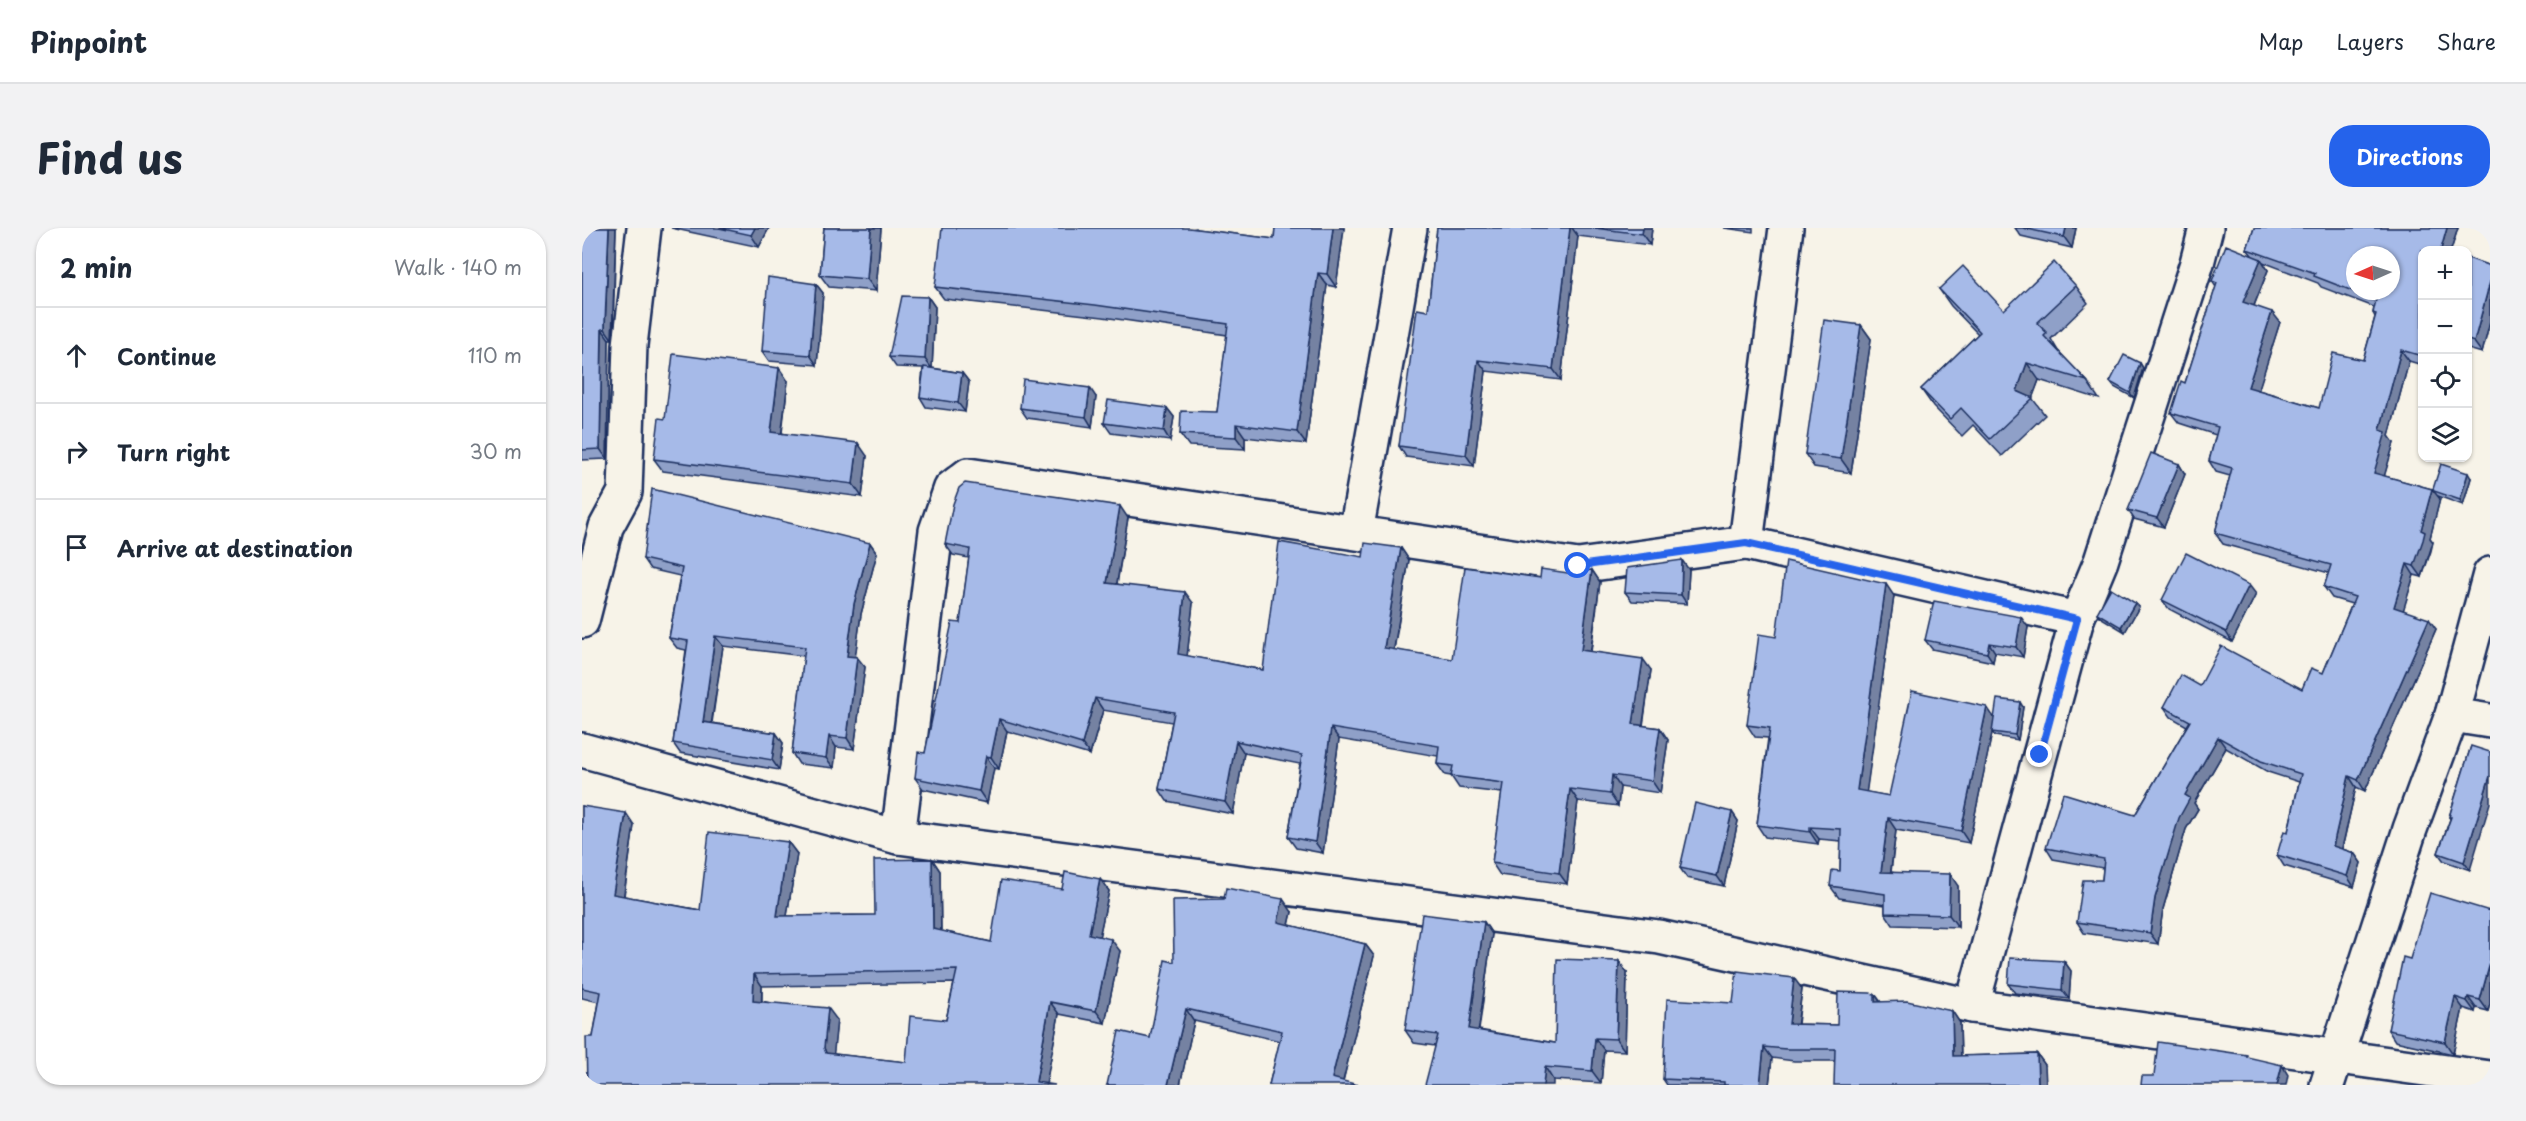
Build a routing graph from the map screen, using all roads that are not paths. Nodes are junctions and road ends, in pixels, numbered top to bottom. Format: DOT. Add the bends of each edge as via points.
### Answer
graph roads {
  1 [pos="644,228"];
  2 [pos="1410,228"];
  3 [pos="1786,228"];
  4 [pos="2206,228"];
  5 [pos="594,527"];
  6 [pos="1356,532"];
  7 [pos="1746,543"];
  8 [pos="2490,574"];
  9 [pos="2077,619"];
  10 [pos="582,621"];
  11 [pos="2452,716"];
  12 [pos="2490,721"];
  13 [pos="582,750"];
  14 [pos="898,837"];
  15 [pos="1972,1006"];
  16 [pos="2332,1071"];
  17 [pos="2490,1078"];
  1 -- 5 [label="street" via="630,345 625,492"];
  2 -- 6 [label="street"];
  3 -- 7 [label="street"];
  4 -- 9 [label="street" via="2100,561"];
  5 -- 10 [label="street"];
  6 -- 7 [label="street" via="1578,566"];
  6 -- 14 [label="street" via="968,475 951,488 936,531"];
  7 -- 9 [label="street"];
  8 -- 11 [label="street"];
  9 -- 15 [label="street"];
  11 -- 12 [label="street"];
  11 -- 16 [label="street" via="2410,829"];
  13 -- 14 [label="street"];
  14 -- 15 [label="street" via="1659,937"];
  15 -- 16 [label="street"];
  16 -- 17 [label="street"];
}
